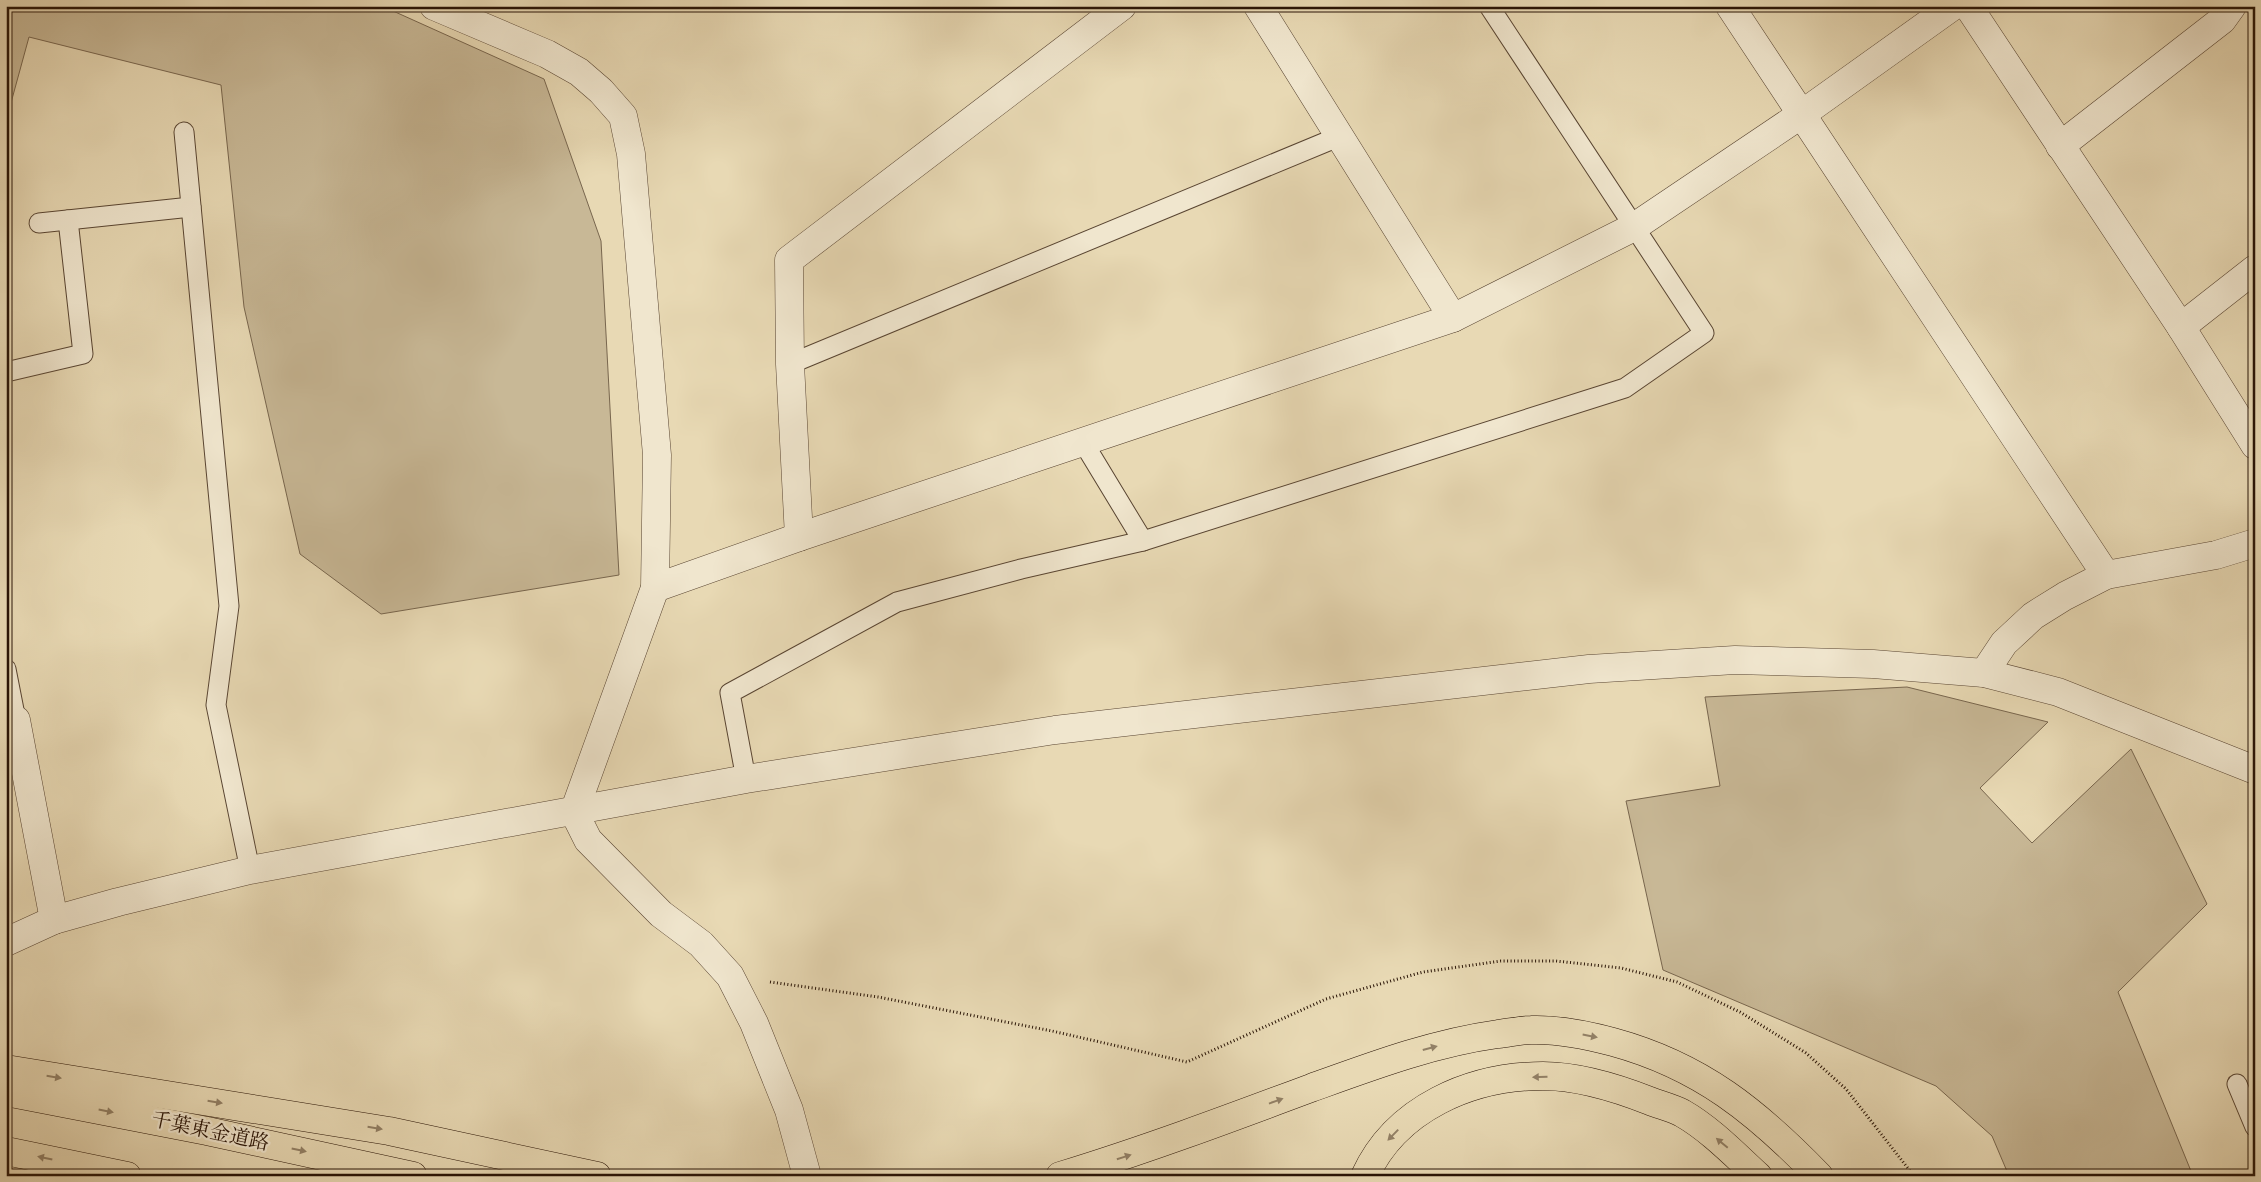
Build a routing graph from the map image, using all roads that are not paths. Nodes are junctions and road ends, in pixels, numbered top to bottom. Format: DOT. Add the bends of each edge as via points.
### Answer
graph roads {
  1 [pos="434,6"];
  2 [pos="1122,6"];
  3 [pos="1258,6"];
  4 [pos="1489,6"];
  5 [pos="1730,6"];
  6 [pos="1953,6"];
  7 [pos="1968,6"];
  8 [pos="2232,6"];
  9 [pos="1802,114"];
  10 [pos="184,132"];
  11 [pos="1338,137"];
  12 [pos="2060,146"];
  13 [pos="191,207"];
  14 [pos="68,220"];
  15 [pos="39,223"];
  16 [pos="1634,227"];
  17 [pos="2255,269"];
  18 [pos="1453,318"];
  19 [pos="2181,327"];
  20 [pos="790,364"];
  21 [pos="6,372"];
  22 [pos="1083,442"];
  23 [pos="2255,445"];
  24 [pos="799,537"];
  25 [pos="1142,541"];
  26 [pos="2255,543"];
  27 [pos="2106,575"];
  28 [pos="655,588"];
  29 [pos="6,669"];
  30 [pos="1984,673"];
  31 [pos="16,720"];
  32 [pos="2255,770"];
  33 [pos="746,779"];
  34 [pos="574,812"];
  35 [pos="250,870"];
  36 [pos="54,920"];
  37 [pos="6,942"];
  38 [pos="6,1069"];
  39 [pos="2237,1084"];
  40 [pos="6,1092"];
  41 [pos="2255,1128"];
  42 [pos="6,1151"];
  43 [pos="127,1176"];
  44 [pos="413,1176"];
  45 [pos="597,1176"];
  46 [pos="807,1176"];
  47 [pos="1060,1176"];
  48 [pos="1365,1176"];
  49 [pos="1758,1176"];
  50 [pos="1819,1176"];
  1 -- 28 [label="street" via="548,54 579,72 623,116 631,154 657,455"];
  2 -- 20 [label="street" via="789,260"];
  3 -- 11 [label="street"];
  4 -- 16 [label="lane"];
  5 -- 9 [label="street"];
  6 -- 9 [label="street"];
  7 -- 12 [label="street"];
  8 -- 12 [label="street" via="2222,20"];
  9 -- 16 [label="street"];
  9 -- 27 [label="street"];
  10 -- 13 [label="lane"];
  11 -- 18 [label="street"];
  11 -- 20 [label="lane"];
  12 -- 19 [label="street"];
  13 -- 14 [label="lane"];
  13 -- 35 [label="lane" via="229,606 216,705"];
  14 -- 15 [label="lane"];
  14 -- 21 [label="lane" via="82,354"];
  16 -- 18 [label="street"];
  16 -- 25 [label="lane" via="1704,333 1625,388"];
  17 -- 19 [label="street"];
  18 -- 22 [label="street"];
  19 -- 23 [label="street"];
  20 -- 24 [label="street"];
  22 -- 24 [label="street"];
  22 -- 25 [label="lane"];
  24 -- 28 [label="street"];
  25 -- 33 [label="lane" via="897,602 730,693"];
  26 -- 27 [label="street" via="2216,555"];
  27 -- 30 [label="street" via="2033,616 2004,643"];
  28 -- 34 [label="street"];
  29 -- 31 [label="lane"];
  30 -- 32 [label="street" via="2058,692"];
  30 -- 33 [label="street" via="1873,664 1736,660 1589,669 1055,730"];
  31 -- 36 [label="street"];
  33 -- 34 [label="street"];
  34 -- 35 [label="street"];
  34 -- 46 [label="street" via="588,840 661,914 701,944 730,976 754,1023 789,1110"];
  35 -- 36 [label="street"];
  36 -- 37 [label="street"];
  38 -- 45 [label="highway, one-way" via="389,1131"];
  39 -- 41 [label="lane"];
  40 -- 44 [label="highway, 千葉東金道路, one-way"];
  43 -- 42 [label="highway, one-way"];
  47 -- 50 [label="highway, one-way" via="1131,1155 1393,1058 1471,1038 1532,1030 1589,1035 1642,1050 1692,1071 1738,1101 1782,1138"];
  49 -- 48 [label="highway, one-way" via="1722,1142 1682,1113 1588,1081 1544,1076 1464,1088 1424,1108 1395,1132 1374,1156"];
}
